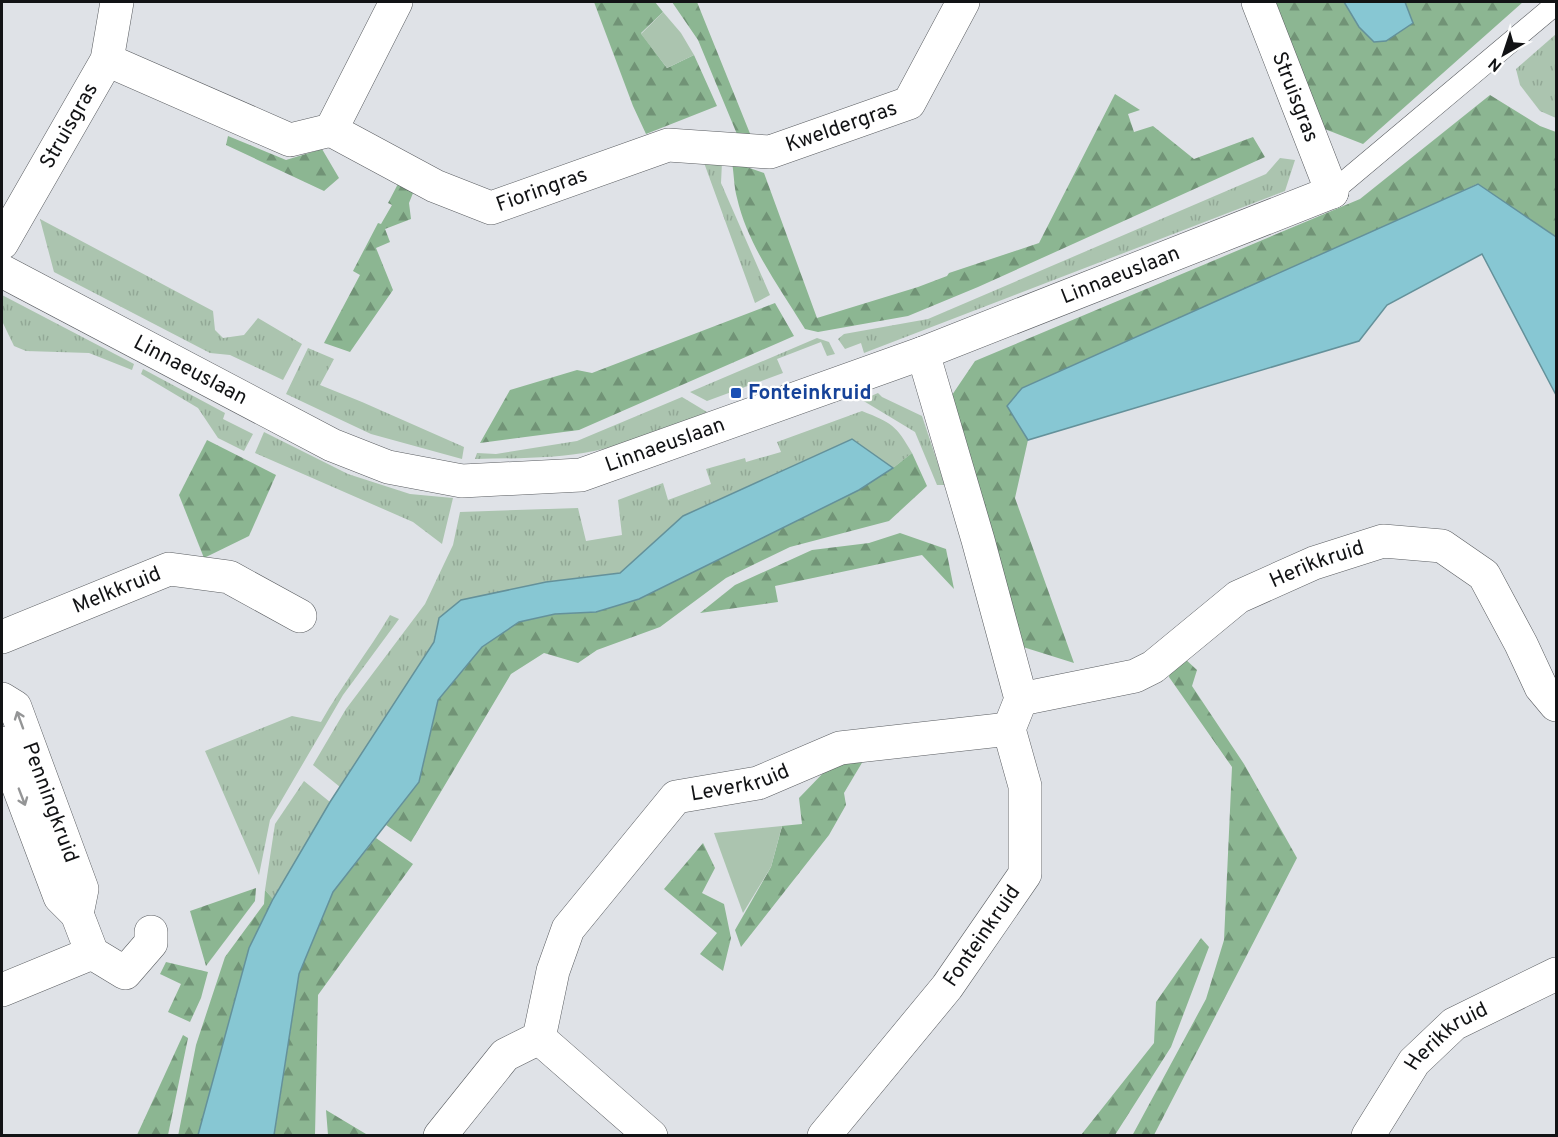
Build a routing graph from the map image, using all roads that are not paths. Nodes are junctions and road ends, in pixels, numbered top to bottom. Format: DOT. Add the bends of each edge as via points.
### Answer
graph roads {
  1 [pos="117,2"];
  2 [pos="396,2"];
  3 [pos="963,2"];
  4 [pos="1258,2"];
  5 [pos="1557,4"];
  6 [pos="107,60"];
  7 [pos="331,130"];
  8 [pos="730,150"];
  9 [pos="1332,192"];
  10 [pos="2,243"];
  11 [pos="2,271"];
  12 [pos="923,353"];
  13 [pos="300,616"];
  14 [pos="2,637"];
  15 [pos="2,699"];
  16 [pos="1021,699"];
  17 [pos="1557,705"];
  18 [pos="1009,729"];
  19 [pos="2,743"];
  20 [pos="77,914"];
  21 [pos="151,932"];
  22 [pos="92,953"];
  23 [pos="1557,974"];
  24 [pos="2,990"];
  25 [pos="539,1038"];
  26 [pos="440,1136"];
  27 [pos="651,1136"];
  28 [pos="824,1136"];
  29 [pos="1368,1136"];
  1 -- 6 [label="street, Struisgras"];
  2 -- 7 [label="street"];
  3 -- 8 [label="street, Kweldergras" via="909,103 770,152"];
  4 -- 9 [label="street, Struisgras"];
  5 -- 9 [label="lane, Linnaeuslaan"];
  6 -- 7 [label="street" via="290,140"];
  6 -- 10 [label="street, Struisgras"];
  7 -- 8 [label="street, Fioringras" via="435,186 491,208 668,145"];
  9 -- 12 [label="street, Linnaeuslaan"];
  11 -- 12 [label="street, Linnaeuslaan" via="332,446 388,467 462,481 581,475"];
  12 -- 16 [label="street"];
  13 -- 14 [label="street, Melkkruid" via="229,577 169,569"];
  20 -- 15 [label="street, Penningkruid, one-way" via="82,889 15,707"];
  16 -- 17 [label="street, Herikkruid" via="1135,676 1153,667 1238,597 1314,563 1383,541 1442,546 1484,575 1541,687"];
  16 -- 18 [label="street"];
  18 -- 25 [label="street, Leverkruid" via="840,748 758,783 676,797 568,929 553,971"];
  18 -- 28 [label="street, Fonteinkruid" via="1025,786 1025,874 946,987"];
  19 -- 20 [label="street, Penningkruid, one-way" via="60,897"];
  20 -- 22 [label="street, Penningkruid"];
  21 -- 22 [label="street" via="151,943 125,973"];
  22 -- 24 [label="street"];
  23 -- 29 [label="street, Herikkruid" via="1454,1024 1414,1062"];
  25 -- 26 [label="street" via="505,1055"];
  25 -- 27 [label="street"];
}
